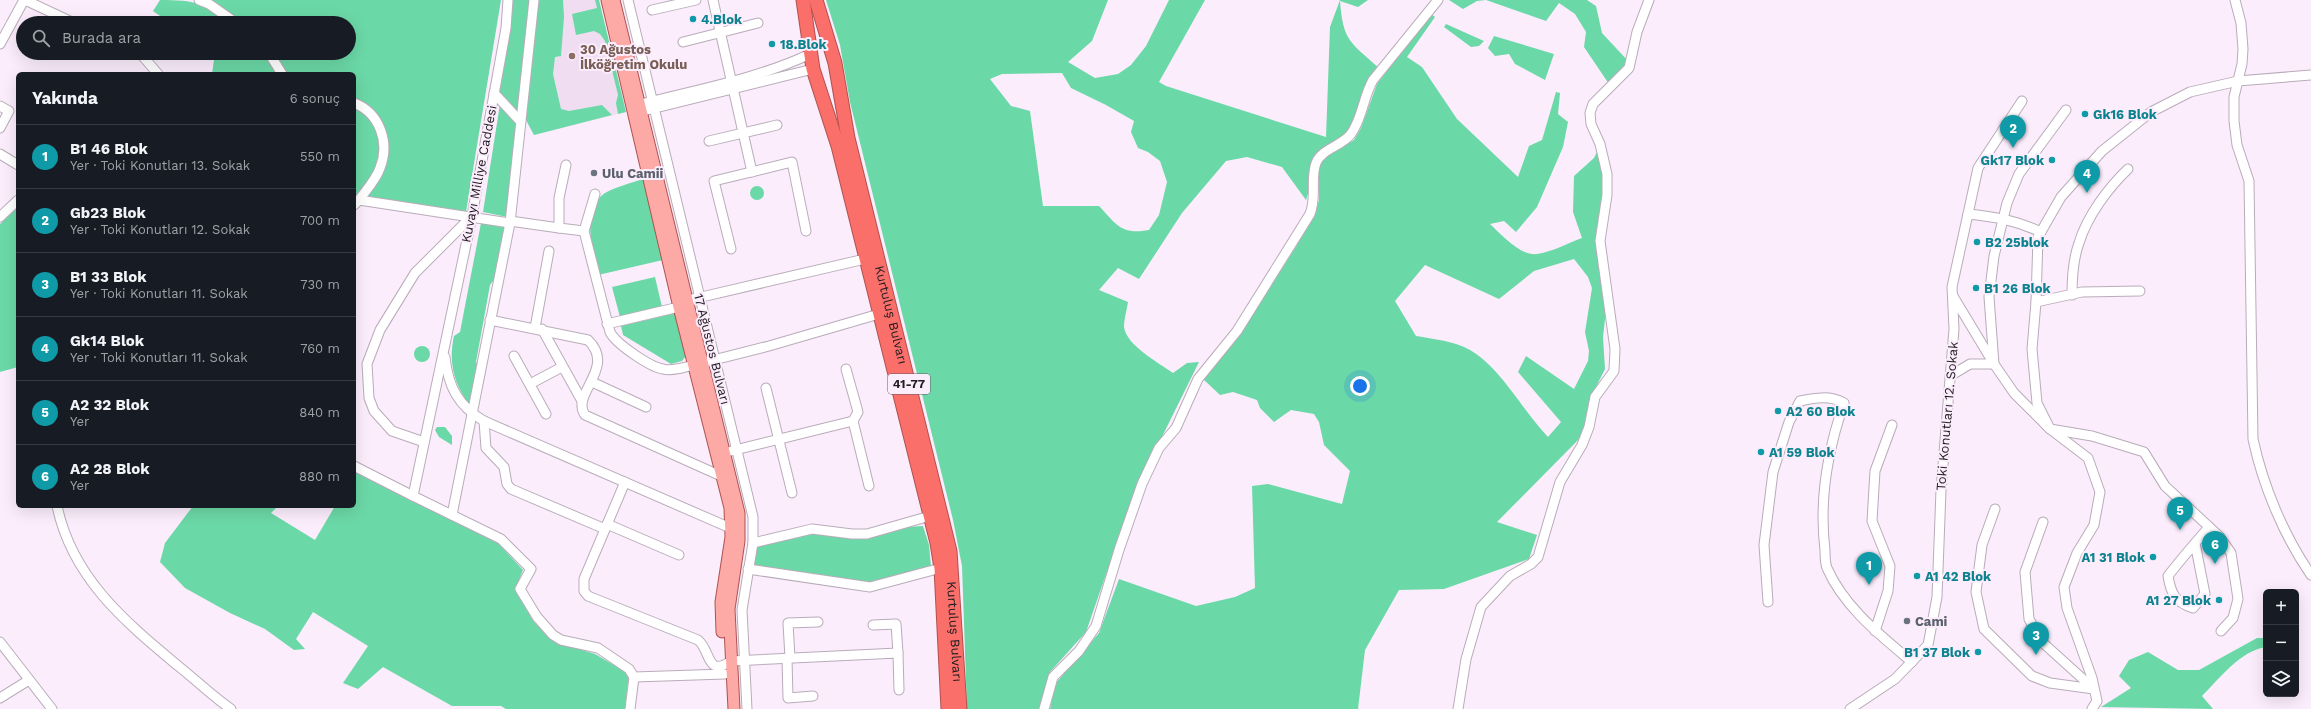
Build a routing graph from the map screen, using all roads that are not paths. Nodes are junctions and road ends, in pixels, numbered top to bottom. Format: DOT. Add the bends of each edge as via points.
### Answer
graph roads {
  1 [pos="25,0"];
  2 [pos="199,0"];
  3 [pos="508,0"];
  4 [pos="534,0"];
  5 [pos="606,0"];
  6 [pos="614,0"];
  7 [pos="628,0"];
  8 [pos="696,0"];
  9 [pos="713,0"];
  10 [pos="803,0"];
  11 [pos="816,0"];
  12 [pos="1438,0"];
  13 [pos="1649,0"];
  14 [pos="2235,0"];
  15 [pos="672,3"];
  16 [pos="652,10"];
  17 [pos="59,16"];
  18 [pos="226,16"];
  19 [pos="758,23"];
  20 [pos="721,33"];
  21 [pos="683,42"];
  22 [pos="0,44"];
  23 [pos="831,49"];
  24 [pos="810,54"];
  25 [pos="146,60"];
  26 [pos="273,60"];
  27 [pos="835,63"];
  28 [pos="813,69"];
  29 [pos="156,72"];
  30 [pos="281,72"];
  31 [pos="2311,75"];
  32 [pos="2238,81"];
  33 [pos="733,84"];
  34 [pos="494,93"];
  35 [pos="2022,101"];
  36 [pos="652,104"];
  37 [pos="356,105"];
  38 [pos="0,106"];
  39 [pos="636,109"];
  40 [pos="2066,110"];
  41 [pos="520,121"];
  42 [pos="777,125"];
  43 [pos="0,128"];
  44 [pos="743,132"];
  45 [pos="709,141"];
  46 [pos="0,154"];
  47 [pos="16,164"];
  48 [pos="566,165"];
  49 [pos="2128,168"];
  50 [pos="752,172"];
  51 [pos="595,194"];
  52 [pos="16,202"];
  53 [pos="357,203"];
  54 [pos="1968,214"];
  55 [pos="472,216"];
  56 [pos="0,217"];
  57 [pos="2003,218"];
  58 [pos="510,222"];
  59 [pos="559,228"];
  60 [pos="584,231"];
  61 [pos="806,232"];
  62 [pos="2041,232"];
  63 [pos="731,249"];
  64 [pos="549,251"];
  65 [pos="865,259"];
  66 [pos="2140,291"];
  67 [pos="1952,295"];
  68 [pos="2072,295"];
  69 [pos="698,298"];
  70 [pos="2036,302"];
  71 [pos="682,304"];
  72 [pos="879,314"];
  73 [pos="490,320"];
  74 [pos="607,324"];
  75 [pos="539,329"];
  76 [pos="445,347"];
  77 [pos="514,356"];
  78 [pos="714,359"];
  79 [pos="698,364"];
  80 [pos="1994,364"];
  81 [pos="562,366"];
  82 [pos="846,369"];
  83 [pos="1950,376"];
  84 [pos="592,382"];
  85 [pos="530,384"];
  86 [pos="766,388"];
  87 [pos="582,401"];
  88 [pos="646,407"];
  89 [pos="546,414"];
  90 [pos="473,415"];
  91 [pos="484,421"];
  92 [pos="853,421"];
  93 [pos="1892,425"];
  94 [pos="2050,429"];
  95 [pos="779,439"];
  96 [pos="424,442"];
  97 [pos="736,450"];
  98 [pos="724,453"];
  99 [pos="356,467"];
  100 [pos="721,476"];
  101 [pos="625,482"];
  102 [pos="869,486"];
  103 [pos="792,493"];
  104 [pos="413,496"];
  105 [pos="57,508"];
  106 [pos="1995,508"];
  107 [pos="452,515"];
  108 [pos="930,516"];
  109 [pos="2043,522"];
  110 [pos="606,527"];
  111 [pos="2209,527"];
  112 [pos="736,530"];
  113 [pos="753,543"];
  114 [pos="2195,543"];
  115 [pos="679,555"];
  116 [pos="940,568"];
  117 [pos="748,569"];
  118 [pos="2311,575"];
  119 [pos="1768,602"];
  120 [pos="818,622"];
  121 [pos="874,625"];
  122 [pos="1875,631"];
  123 [pos="2221,631"];
  124 [pos="0,642"];
  125 [pos="898,653"];
  126 [pos="788,659"];
  127 [pos="744,660"];
  128 [pos="1912,662"];
  129 [pos="727,667"];
  130 [pos="634,677"];
  131 [pos="29,680"];
  132 [pos="2094,688"];
  133 [pos="899,690"];
  134 [pos="813,696"];
  135 [pos="0,698"];
  136 [pos="52,709"];
  137 [pos="230,709"];
  138 [pos="630,709"];
  139 [pos="726,709"];
  140 [pos="734,709"];
  141 [pos="746,709"];
  142 [pos="948,709"];
  143 [pos="960,709"];
  144 [pos="1044,709"];
  145 [pos="1458,709"];
  146 [pos="1850,709"];
  147 [pos="2092,709"];
  1 -- 17 [label="street"];
  1 -- 22 [label="street"];
  2 -- 18 [label="street"];
  3 -- 34 [label="street, Kuvayı Milliye Caddesi" via="506,28"];
  4 -- 41 [label="street"];
  5 -- 39 [label="main road, 17 Ağustos Bulvarı"];
  6 -- 39 [label="main road, 17 Ağustos Bulvarı"];
  7 -- 36 [label="street"];
  8 -- 15 [label="street"];
  9 -- 20 [label="street"];
  10 -- 24 [label="highway"];
  11 -- 23 [label="highway"];
  12 -- 144 [label="street" via="1373,80 1367,92 1362,114 1351,134 1318,159 1315,168 1314,204 1310,214 1237,331 1198,379 1176,428 1159,448 1142,484 1096,626 1079,651 1053,677"];
  13 -- 145 [label="street" via="1637,32 1629,68 1593,104 1590,114 1607,174 1607,194 1600,241 1614,349 1614,371 1595,397 1589,427 1582,445 1560,482 1538,557 1510,576 1481,607 1466,659"];
  14 -- 32 [label="street" via="2241,23 2243,49"];
  15 -- 16 [label="street"];
  19 -- 20 [label="street"];
  20 -- 21 [label="street"];
  20 -- 33 [label="street"];
  23 -- 24 [label="highway" via="821,48"];
  23 -- 27 [label="highway"];
  24 -- 28 [label="highway"];
  24 -- 33 [label="street"];
  25 -- 29 [label="street"];
  26 -- 30 [label="street"];
  27 -- 28 [label="highway" via="823,69"];
  27 -- 143 [label="highway, Kurtuluş Bulvarı / 41-77" via="848,138 950,551"];
  28 -- 33 [label="street"];
  28 -- 65 [label="highway, Kurtuluş Bulvarı / 41-77" via="838,146"];
  31 -- 32 [label="street"];
  32 -- 62 [label="street" via="2190,92 2145,116 2102,151 2061,197"];
  32 -- 118 [label="street" via="2233,106 2235,133 2249,181 2253,440 2272,499"];
  33 -- 36 [label="street"];
  33 -- 44 [label="street"];
  34 -- 41 [label="street"];
  34 -- 55 [label="street, Kuvayı Milliye Caddesi"];
  35 -- 54 [label="street, Toki Konutları 12. Sokak" via="1978,168"];
  36 -- 39 [label="street"];
  36 -- 69 [label="street"];
  37 -- 53 [label="street" via="376,118 383,140 380,169"];
  38 -- 43 [label="street" via="9,111"];
  39 -- 71 [label="main road, 17 Ağustos Bulvarı"];
  40 -- 57 [label="street" via="2019,174"];
  41 -- 58 [label="street"];
  42 -- 44 [label="street"];
  44 -- 45 [label="street"];
  44 -- 50 [label="street"];
  46 -- 47 [label="street"];
  48 -- 59 [label="street" via="558,198"];
  49 -- 68 [label="street" via="2094,212 2079,242 2073,271"];
  50 -- 61 [label="street" via="792,162"];
  50 -- 63 [label="street" via="714,181"];
  51 -- 60 [label="street"];
  52 -- 56 [label="street"];
  53 -- 55 [label="street"];
  54 -- 57 [label="street"];
  54 -- 67 [label="street, Toki Konutları 12. Sokak"];
  55 -- 58 [label="street"];
  55 -- 76 [label="street, Kuvayı Milliye Caddesi"];
  55 -- 96 [label="street" via="415,273 380,330 367,364 369,398 374,411 392,431"];
  57 -- 62 [label="street"];
  57 -- 80 [label="street" via="1994,256 1989,297"];
  58 -- 59 [label="street"];
  58 -- 73 [label="street"];
  59 -- 60 [label="street"];
  60 -- 74 [label="street"];
  62 -- 70 [label="street" via="2038,237"];
  64 -- 75 [label="street"];
  65 -- 69 [label="street"];
  65 -- 72 [label="highway, Kurtuluş Bulvarı / 41-77"];
  66 -- 68 [label="street" via="2098,290"];
  67 -- 80 [label="street"];
  67 -- 83 [label="street, Toki Konutları 12. Sokak" via="1954,329"];
  68 -- 70 [label="street"];
  69 -- 71 [label="street"];
  69 -- 78 [label="street"];
  70 -- 94 [label="street" via="2032,349 2037,403"];
  71 -- 74 [label="street"];
  71 -- 79 [label="main road, 17 Ağustos Bulvarı"];
  72 -- 78 [label="street"];
  72 -- 108 [label="highway, Kurtuluş Bulvarı / 41-77"];
  73 -- 75 [label="street"];
  73 -- 90 [label="street"];
  74 -- 79 [label="street" via="617,343 656,367 673,370"];
  75 -- 81 [label="street"];
  75 -- 84 [label="street" via="585,338 591,342 598,359"];
  76 -- 90 [label="street" via="446,370 451,388 460,403"];
  76 -- 96 [label="street"];
  77 -- 85 [label="street"];
  78 -- 79 [label="street"];
  78 -- 97 [label="street"];
  79 -- 98 [label="main road, 17 Ağustos Bulvarı"];
  79 -- 100 [label="main road, 17 Ağustos Bulvarı"];
  80 -- 83 [label="street" via="1970,364"];
  80 -- 94 [label="street" via="2014,393"];
  81 -- 85 [label="street"];
  81 -- 87 [label="street"];
  82 -- 92 [label="street" via="858,412"];
  83 -- 128 [label="street, Toki Konutları 12. Sokak" via="1941,490 1937,597 1928,645"];
  84 -- 87 [label="street"];
  84 -- 88 [label="street"];
  85 -- 89 [label="street"];
  86 -- 95 [label="street"];
  87 -- 100 [label="street" via="582,411 587,417"];
  90 -- 91 [label="street"];
  90 -- 107 [label="street"];
  91 -- 101 [label="street"];
  91 -- 110 [label="street" via="486,448 489,454 503,464 507,484 511,489"];
  92 -- 95 [label="street"];
  92 -- 102 [label="street"];
  93 -- 122 [label="street" via="1875,471 1872,521 1890,566 1888,591"];
  94 -- 111 [label="street" via="2092,436 2144,452 2165,486"];
  94 -- 132 [label="street" via="2088,458 2100,492 2094,525 2077,553 2064,586 2067,608"];
  95 -- 97 [label="street"];
  95 -- 103 [label="street"];
  96 -- 104 [label="street"];
  97 -- 98 [label="street"];
  97 -- 113 [label="street" via="752,517"];
  98 -- 112 [label="main road, 17 Ağustos Bulvarı" via="739,513"];
  99 -- 104 [label="street"];
  100 -- 112 [label="main road, 17 Ağustos Bulvarı"];
  101 -- 110 [label="street"];
  101 -- 112 [label="street"];
  104 -- 107 [label="street"];
  105 -- 137 [label="street" via="61,525 78,563 109,604 135,630"];
  106 -- 132 [label="street" via="1982,545 1976,592 1984,629 2032,676 2050,683"];
  107 -- 130 [label="street" via="501,539 531,568 520,590 537,617 554,635 561,640 598,648 629,670"];
  108 -- 113 [label="street" via="867,534 812,529"];
  108 -- 116 [label="highway, Kurtuluş Bulvarı / 41-77"];
  109 -- 132 [label="street" via="2025,572 2029,619 2042,642"];
  110 -- 115 [label="street"];
  110 -- 129 [label="street" via="584,579 585,593 698,640 712,664"];
  111 -- 114 [label="street"];
  111 -- 123 [label="street" via="2231,553 2238,599 2233,618"];
  112 -- 129 [label="main road, 17 Ağustos Bulvarı"];
  113 -- 117 [label="street"];
  114 -- 114 [label="street" via="2168,576 2170,592 2183,605 2194,608 2205,594"];
  116 -- 117 [label="street" via="870,587"];
  116 -- 142 [label="highway, Kurtuluş Bulvarı / 41-77"];
  117 -- 127 [label="street" via="742,610"];
  119 -- 122 [label="street" via="1765,538 1772,472 1789,422 1800,401 1817,397 1836,398 1844,403 1827,471 1822,528 1827,567 1843,594"];
  120 -- 126 [label="street" via="788,623"];
  121 -- 125 [label="street" via="896,624"];
  122 -- 128 [label="street"];
  124 -- 131 [label="street"];
  125 -- 126 [label="street"];
  125 -- 133 [label="street"];
  126 -- 127 [label="street"];
  126 -- 134 [label="street" via="788,698"];
  127 -- 129 [label="street"];
  127 -- 141 [label="street"];
  128 -- 146 [label="street, Toki Konutları 12. Sokak" via="1895,679"];
  129 -- 130 [label="street"];
  129 -- 139 [label="main road, 17 Ağustos Bulvarı"];
  129 -- 140 [label="main road, 17 Ağustos Bulvarı"];
  130 -- 138 [label="street"];
  131 -- 135 [label="street"];
  131 -- 136 [label="street"];
  132 -- 147 [label="street" via="2097,701"];
}
